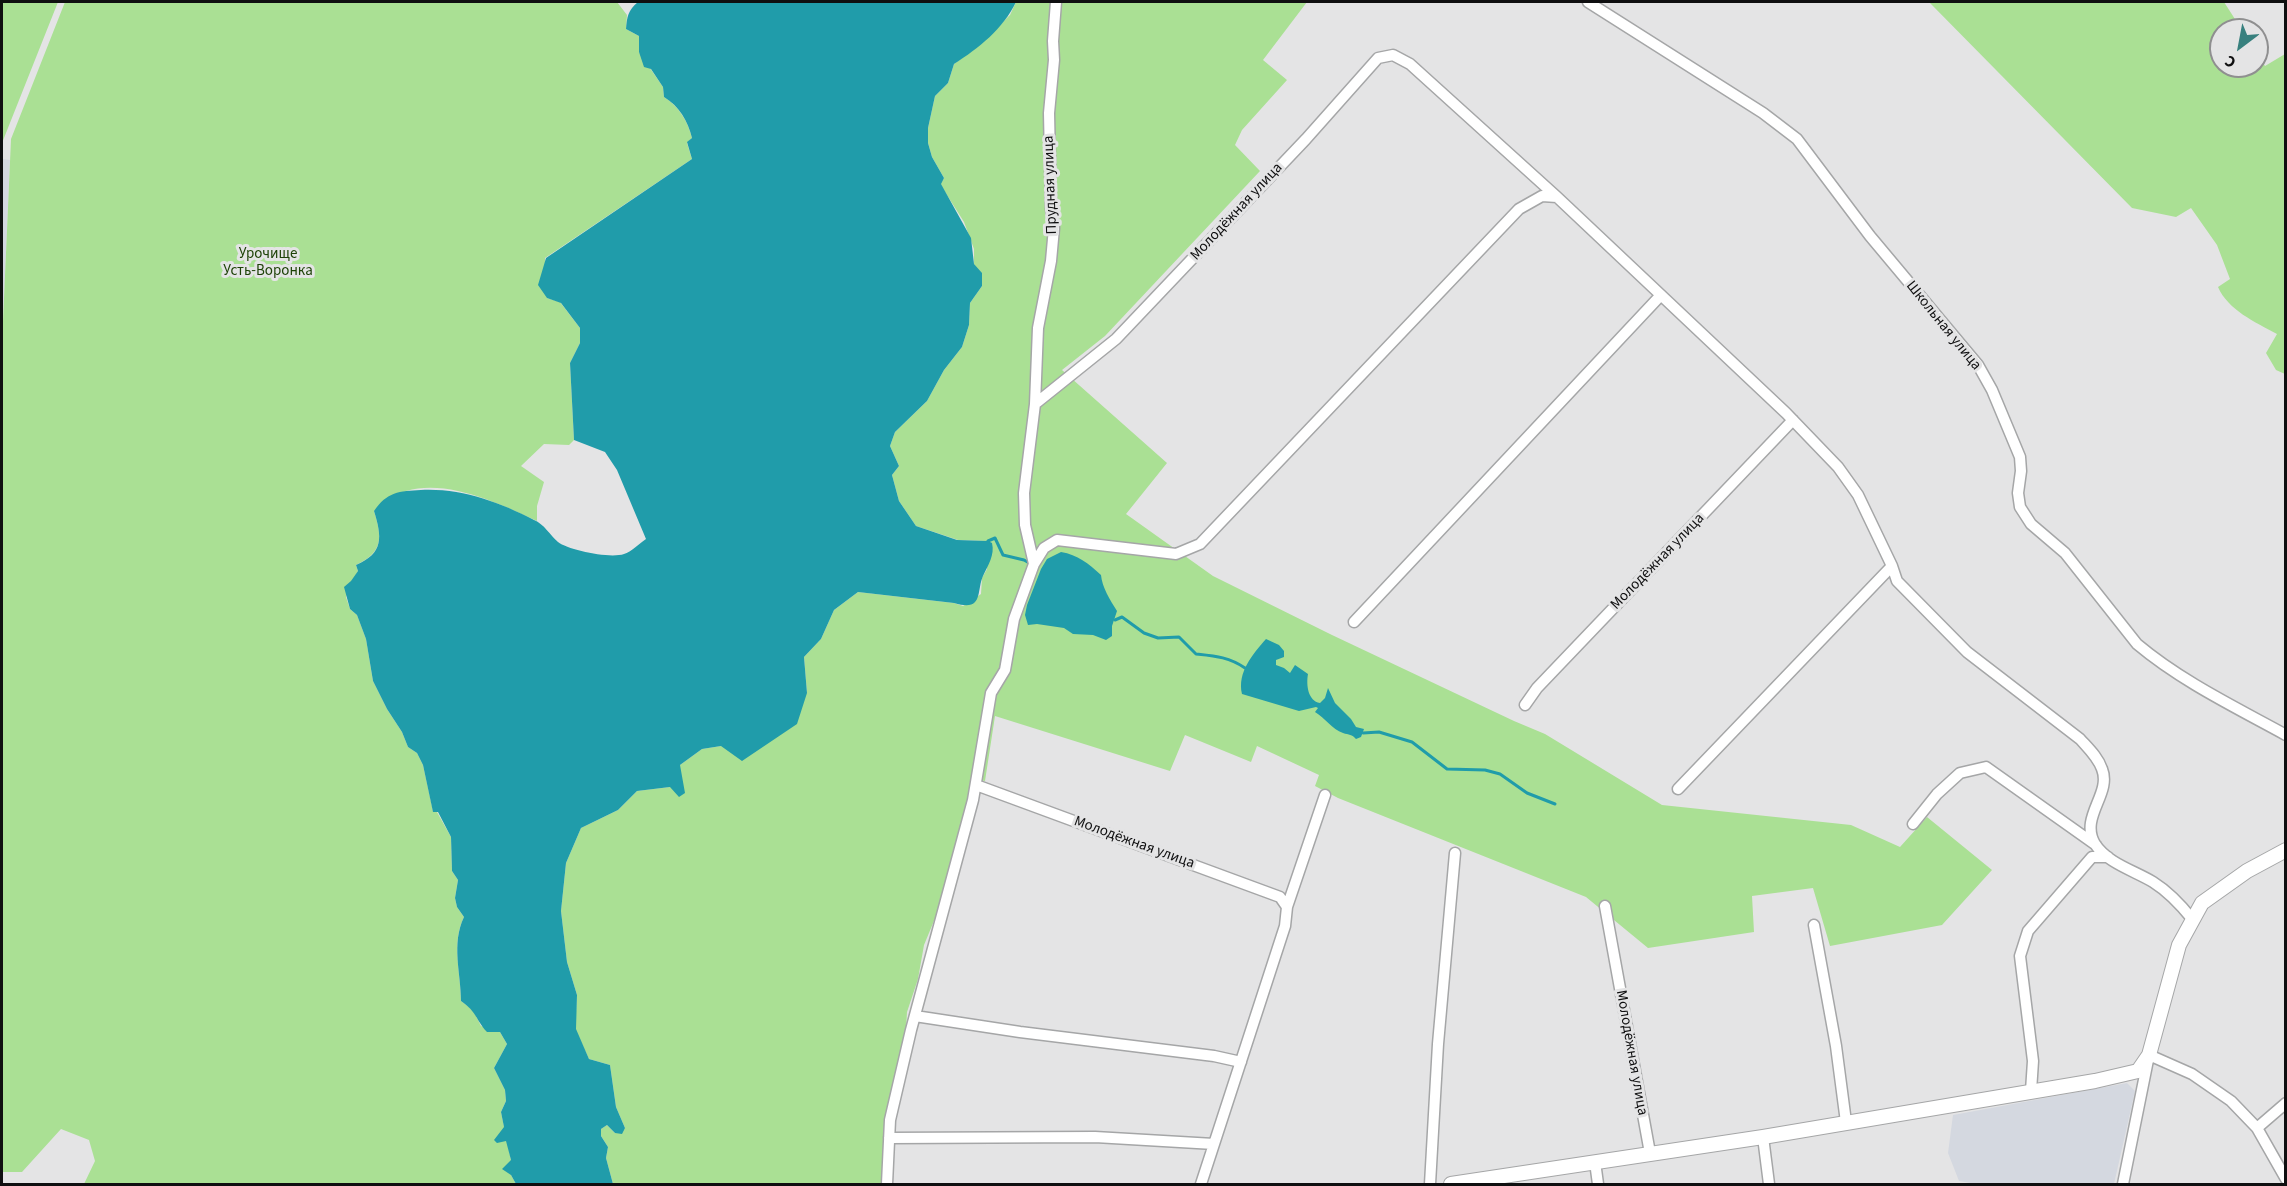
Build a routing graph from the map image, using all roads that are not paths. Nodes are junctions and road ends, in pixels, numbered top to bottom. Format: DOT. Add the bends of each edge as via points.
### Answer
graph roads {
  1 [pos="1056,2"];
  2 [pos="1588,2"];
  3 [pos="1557,197"];
  4 [pos="1661,295"];
  5 [pos="1035,404"];
  6 [pos="1793,420"];
  7 [pos="1034,564"];
  8 [pos="1892,566"];
  9 [pos="1354,622"];
  10 [pos="1525,705"];
  11 [pos="2286,735"];
  12 [pos="976,785"];
  13 [pos="1678,789"];
  14 [pos="1325,795"];
  15 [pos="1913,824"];
  16 [pos="2096,845"];
  17 [pos="2286,850"];
  18 [pos="1455,853"];
  19 [pos="2108,857"];
  20 [pos="1605,906"];
  21 [pos="1287,907"];
  22 [pos="2193,920"];
  23 [pos="1814,925"];
  24 [pos="915,1016"];
  25 [pos="2149,1055"];
  26 [pos="1241,1062"];
  27 [pos="2031,1091"];
  28 [pos="2286,1103"];
  29 [pos="1846,1122"];
  30 [pos="2257,1128"];
  31 [pos="1762,1137"];
  32 [pos="889,1138"];
  33 [pos="1214,1144"];
  34 [pos="1650,1153"];
  35 [pos="1595,1162"];
  36 [pos="2286,1179"];
  37 [pos="887,1185"];
  38 [pos="1201,1185"];
  39 [pos="1430,1185"];
  40 [pos="1450,1185"];
  41 [pos="1598,1185"];
  42 [pos="1769,1185"];
  43 [pos="2123,1185"];
  1 -- 5 [label="street, Прудная улица" via="1049,113 1050,209 1054,228 1038,328"];
  2 -- 11 [label="street, Школьная улица" via="1763,113 1797,139 1870,236 1978,365 2020,457 2020,507 2031,524 2066,553 2143,650"];
  3 -- 4 [label="street, Молодёжная улица"];
  3 -- 5 [label="street, Молодёжная улица" via="1410,64 1393,56 1378,57 1306,139 1116,339"];
  3 -- 7 [label="street" via="1542,196 1519,209 1200,544 1176,554 1057,540 1044,548"];
  4 -- 6 [label="street, Молодёжная улица"];
  4 -- 9 [label="street"];
  5 -- 7 [label="street" via="1023,493"];
  6 -- 8 [label="street, Молодёжная улица" via="1838,467 1858,495"];
  6 -- 10 [label="street, Молодёжная улица"];
  7 -- 12 [label="street" via="1014,619 1005,670 991,693"];
  8 -- 13 [label="street"];
  8 -- 16 [label="street, Молодёжная улица" via="1897,581 1967,652 2094,754 2103,770 2104,783 2092,815 2090,831"];
  12 -- 21 [label="street, Молодёжная улица" via="1280,897"];
  12 -- 24 [label="street"];
  14 -- 21 [label="street"];
  15 -- 16 [label="street" via="1960,773 1986,767"];
  16 -- 19 [label="street"];
  17 -- 22 [label="street" via="2247,871 2202,903"];
  18 -- 39 [label="street"];
  19 -- 22 [label="street" via="2154,883"];
  19 -- 27 [label="street" via="2092,857 2028,931 2020,956 2033,1061"];
  20 -- 34 [label="street, Молодёжная улица"];
  21 -- 26 [label="street" via="1285,926"];
  22 -- 25 [label="street" via="2179,945"];
  23 -- 29 [label="street"];
  24 -- 26 [label="street"];
  24 -- 32 [label="street"];
  25 -- 27 [label="street" via="2138,1071"];
  25 -- 30 [label="street" via="2192,1074 2230,1101"];
  25 -- 43 [label="street"];
  26 -- 33 [label="street"];
  27 -- 29 [label="street"];
  28 -- 30 [label="street"];
  29 -- 31 [label="street"];
  30 -- 36 [label="street"];
  31 -- 34 [label="street"];
  31 -- 42 [label="street"];
  32 -- 33 [label="street" via="1095,1137"];
  32 -- 37 [label="street"];
  33 -- 38 [label="street"];
  34 -- 35 [label="street"];
  35 -- 40 [label="street"];
  35 -- 41 [label="street"];
}
